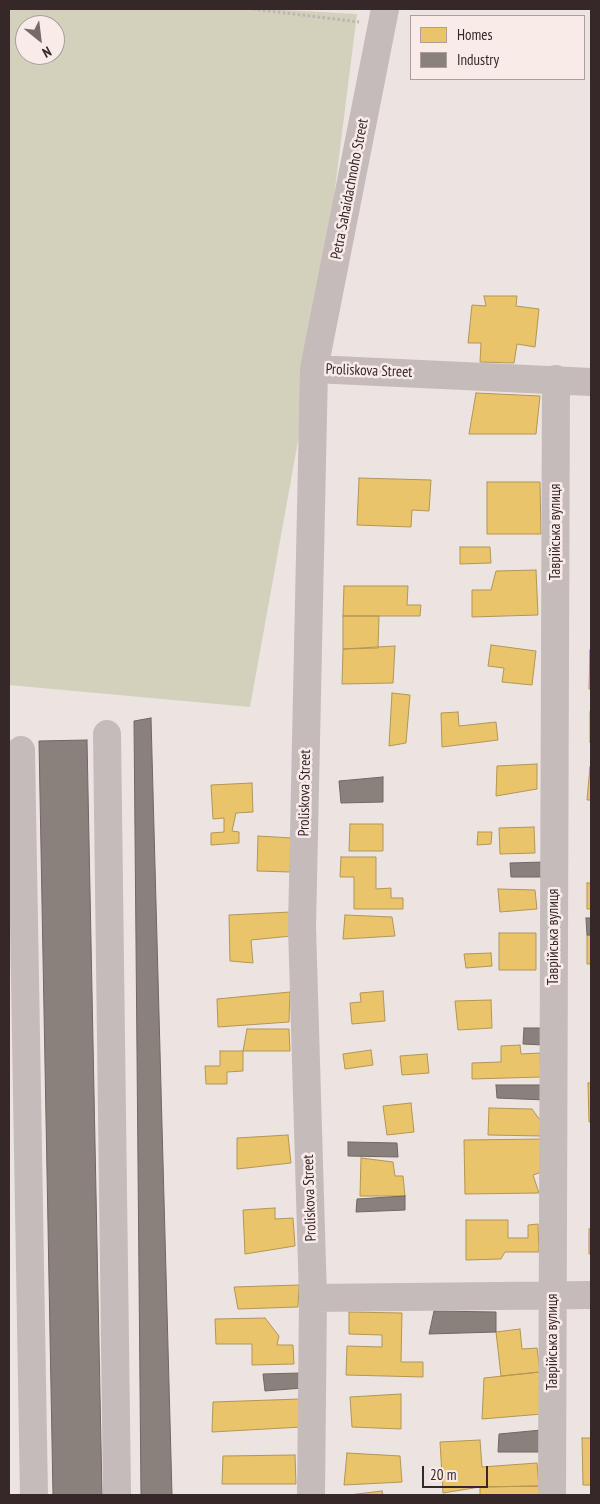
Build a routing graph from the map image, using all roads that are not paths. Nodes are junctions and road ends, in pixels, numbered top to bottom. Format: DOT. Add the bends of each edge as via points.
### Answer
graph roads {
  1 [pos="384,17"];
  2 [pos="314,369"];
  3 [pos="556,379"];
  4 [pos="591,382"];
  5 [pos="107,734"];
  6 [pos="21,750"];
  7 [pos="553,1295"];
  8 [pos="591,1295"];
  9 [pos="312,1298"];
  10 [pos="34,1495"];
  11 [pos="117,1495"];
  12 [pos="311,1495"];
  13 [pos="552,1495"];
  1 -- 2 [label="street, Petra Sahaidachnoho Street"];
  2 -- 3 [label="street, Proliskova Street"];
  2 -- 9 [label="street, Proliskova Street" via="302,927"];
  3 -- 4 [label="street, Proliskova Street"];
  3 -- 7 [label="street, Таврійська вулиця"];
  5 -- 11 [label="street"];
  6 -- 10 [label="street"];
  7 -- 8 [label="street"];
  7 -- 9 [label="street"];
  7 -- 13 [label="street, Таврійська вулиця"];
  9 -- 12 [label="street, Proliskova Street"];
}
